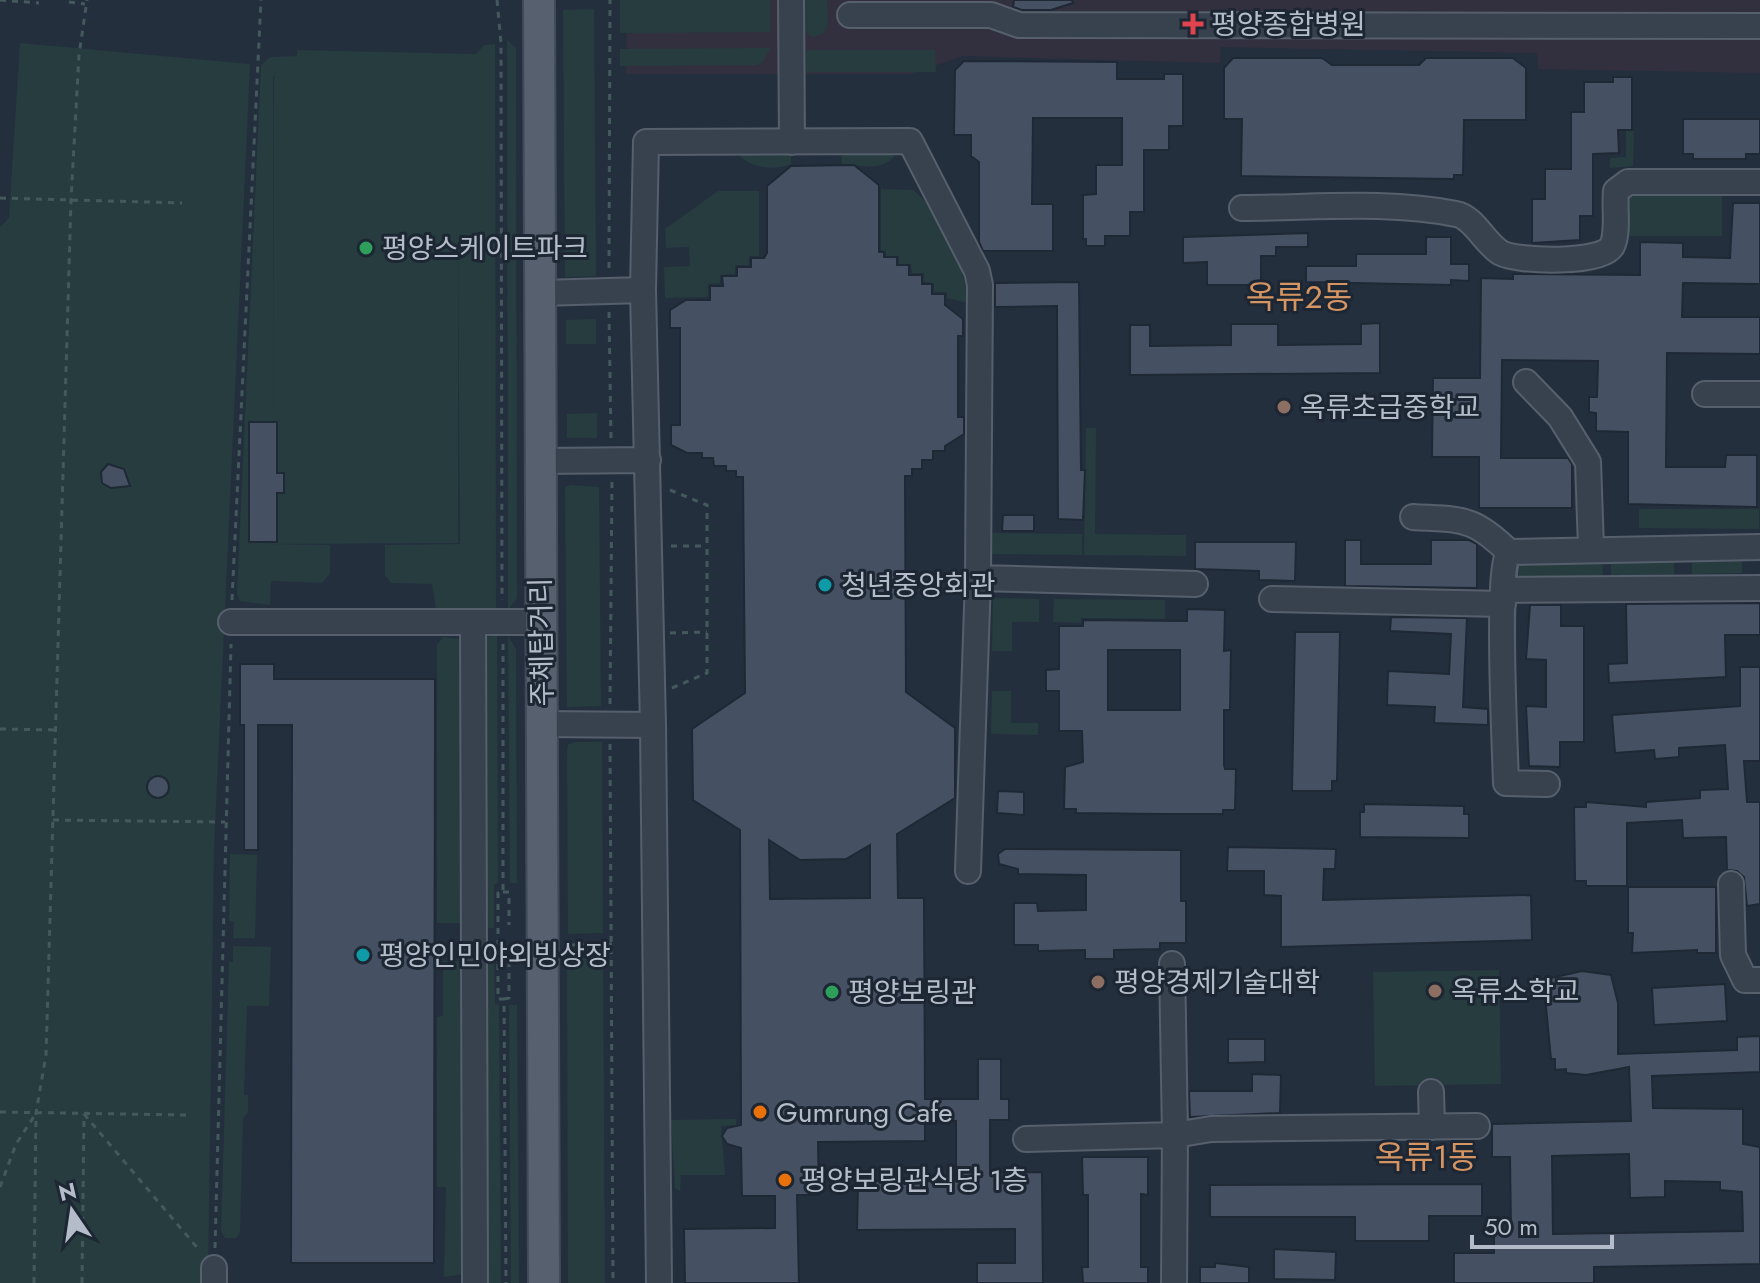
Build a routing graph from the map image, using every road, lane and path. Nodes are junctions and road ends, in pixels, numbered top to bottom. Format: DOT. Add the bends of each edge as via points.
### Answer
graph roads {
  1 [pos="0,0"];
  2 [pos="539,0"];
  3 [pos="610,0"];
  4 [pos="791,0"];
  5 [pos="69,2"];
  6 [pos="86,2"];
  7 [pos="39,3"];
  8 [pos="850,8"];
  9 [pos="991,8"];
  10 [pos="873,26"];
  11 [pos="1760,26"];
  12 [pos="792,142"];
  13 [pos="1760,182"];
  14 [pos="0,198"];
  15 [pos="71,200"];
  16 [pos="182,203"];
  17 [pos="1242,208"];
  18 [pos="643,290"];
  19 [pos="608,291"];
  20 [pos="540,293"];
  21 [pos="1526,382"];
  22 [pos="1705,394"];
  23 [pos="1760,394"];
  24 [pos="612,460"];
  25 [pos="648,460"];
  26 [pos="541,461"];
  27 [pos="680,494"];
  28 [pos="1413,517"];
  29 [pos="680,546"];
  30 [pos="707,546"];
  31 [pos="1681,547"];
  32 [pos="1760,547"];
  33 [pos="1591,548"];
  34 [pos="1509,552"];
  35 [pos="978,578"];
  36 [pos="1195,584"];
  37 [pos="1681,588"];
  38 [pos="1760,588"];
  39 [pos="1503,597"];
  40 [pos="1272,599"];
  41 [pos="231,622"];
  42 [pos="473,622"];
  43 [pos="540,622"];
  44 [pos="707,632"];
  45 [pos="681,633"];
  46 [pos="681,684"];
  47 [pos="542,724"];
  48 [pos="610,725"];
  49 [pos="653,725"];
  50 [pos="0,729"];
  51 [pos="55,730"];
  52 [pos="1547,784"];
  53 [pos="53,820"];
  54 [pos="226,822"];
  55 [pos="968,871"];
  56 [pos="1731,884"];
  57 [pos="503,892"];
  58 [pos="509,925"];
  59 [pos="613,944"];
  60 [pos="570,945"];
  61 [pos="509,960"];
  62 [pos="1172,964"];
  63 [pos="1760,980"];
  64 [pos="504,999"];
  65 [pos="1431,1092"];
  66 [pos="0,1112"];
  67 [pos="36,1113"];
  68 [pos="84,1114"];
  69 [pos="186,1115"];
  70 [pos="1477,1126"];
  71 [pos="1432,1127"];
  72 [pos="1175,1135"];
  73 [pos="1026,1139"];
  74 [pos="0,1187"];
  75 [pos="214,1275"];
  76 [pos="34,1283"];
  77 [pos="82,1283"];
  78 [pos="475,1283"];
  79 [pos="544,1283"];
  80 [pos="613,1283"];
  81 [pos="659,1283"];
  82 [pos="1174,1283"];
  1 -- 7 [label="path"];
  2 -- 20 [label="main road, 주체탑거리"];
  3 -- 19 [label="path"];
  4 -- 12 [label="street"];
  5 -- 6 [label="path"];
  6 -- 15 [label="path"];
  8 -- 9 [label="street"];
  8 -- 10 [label="street" via="850,26"];
  9 -- 11 [label="street" via="1019,25"];
  12 -- 18 [label="street" via="646,142"];
  12 -- 35 [label="street" via="910,141 977,271"];
  13 -- 17 [label="street" via="1628,182 1616,191 1613,243 1594,258 1520,259 1500,252 1460,214 1408,208"];
  14 -- 15 [label="path"];
  15 -- 16 [label="path"];
  15 -- 51 [label="path"];
  18 -- 19 [label="street"];
  18 -- 25 [label="street"];
  19 -- 20 [label="street"];
  19 -- 24 [label="path"];
  20 -- 26 [label="main road, 주체탑거리"];
  21 -- 33 [label="street" via="1560,417 1588,462"];
  22 -- 23 [label="street"];
  24 -- 25 [label="street"];
  24 -- 26 [label="street"];
  24 -- 48 [label="path"];
  25 -- 49 [label="street"];
  26 -- 43 [label="main road, 주체탑거리"];
  27 -- 30 [label="path" via="707,505"];
  28 -- 34 [label="street" via="1474,523"];
  29 -- 30 [label="path"];
  30 -- 44 [label="path"];
  31 -- 32 [label="street"];
  31 -- 33 [label="street"];
  31 -- 37 [label="street"];
  33 -- 34 [label="street"];
  34 -- 39 [label="street" via="1504,557"];
  35 -- 36 [label="street"];
  35 -- 55 [label="street"];
  37 -- 38 [label="street"];
  37 -- 39 [label="street"];
  39 -- 40 [label="street"];
  39 -- 52 [label="street" via="1506,783"];
  41 -- 42 [label="street"];
  42 -- 43 [label="street"];
  42 -- 78 [label="street"];
  43 -- 47 [label="main road, 주체탑거리"];
  44 -- 45 [label="path"];
  44 -- 46 [label="path" via="707,673"];
  47 -- 48 [label="street"];
  47 -- 79 [label="main road, 주체탑거리"];
  48 -- 49 [label="street"];
  48 -- 59 [label="path"];
  49 -- 81 [label="street"];
  50 -- 51 [label="path"];
  51 -- 53 [label="path"];
  53 -- 54 [label="path"];
  53 -- 67 [label="path" via="46,1055"];
  56 -- 63 [label="street" via="1733,955 1745,980"];
  57 -- 58 [label="path" via="509,892"];
  59 -- 60 [label="path"];
  59 -- 80 [label="path"];
  61 -- 64 [label="path" via="509,998"];
  62 -- 72 [label="street"];
  65 -- 71 [label="street"];
  66 -- 67 [label="path"];
  67 -- 68 [label="path"];
  67 -- 74 [label="path" via="16,1144"];
  67 -- 76 [label="path"];
  68 -- 69 [label="path"];
  68 -- 75 [label="path"];
  68 -- 77 [label="path"];
  70 -- 71 [label="street"];
  71 -- 72 [label="street" via="1211,1129"];
  72 -- 73 [label="street"];
  72 -- 82 [label="street"];
}
